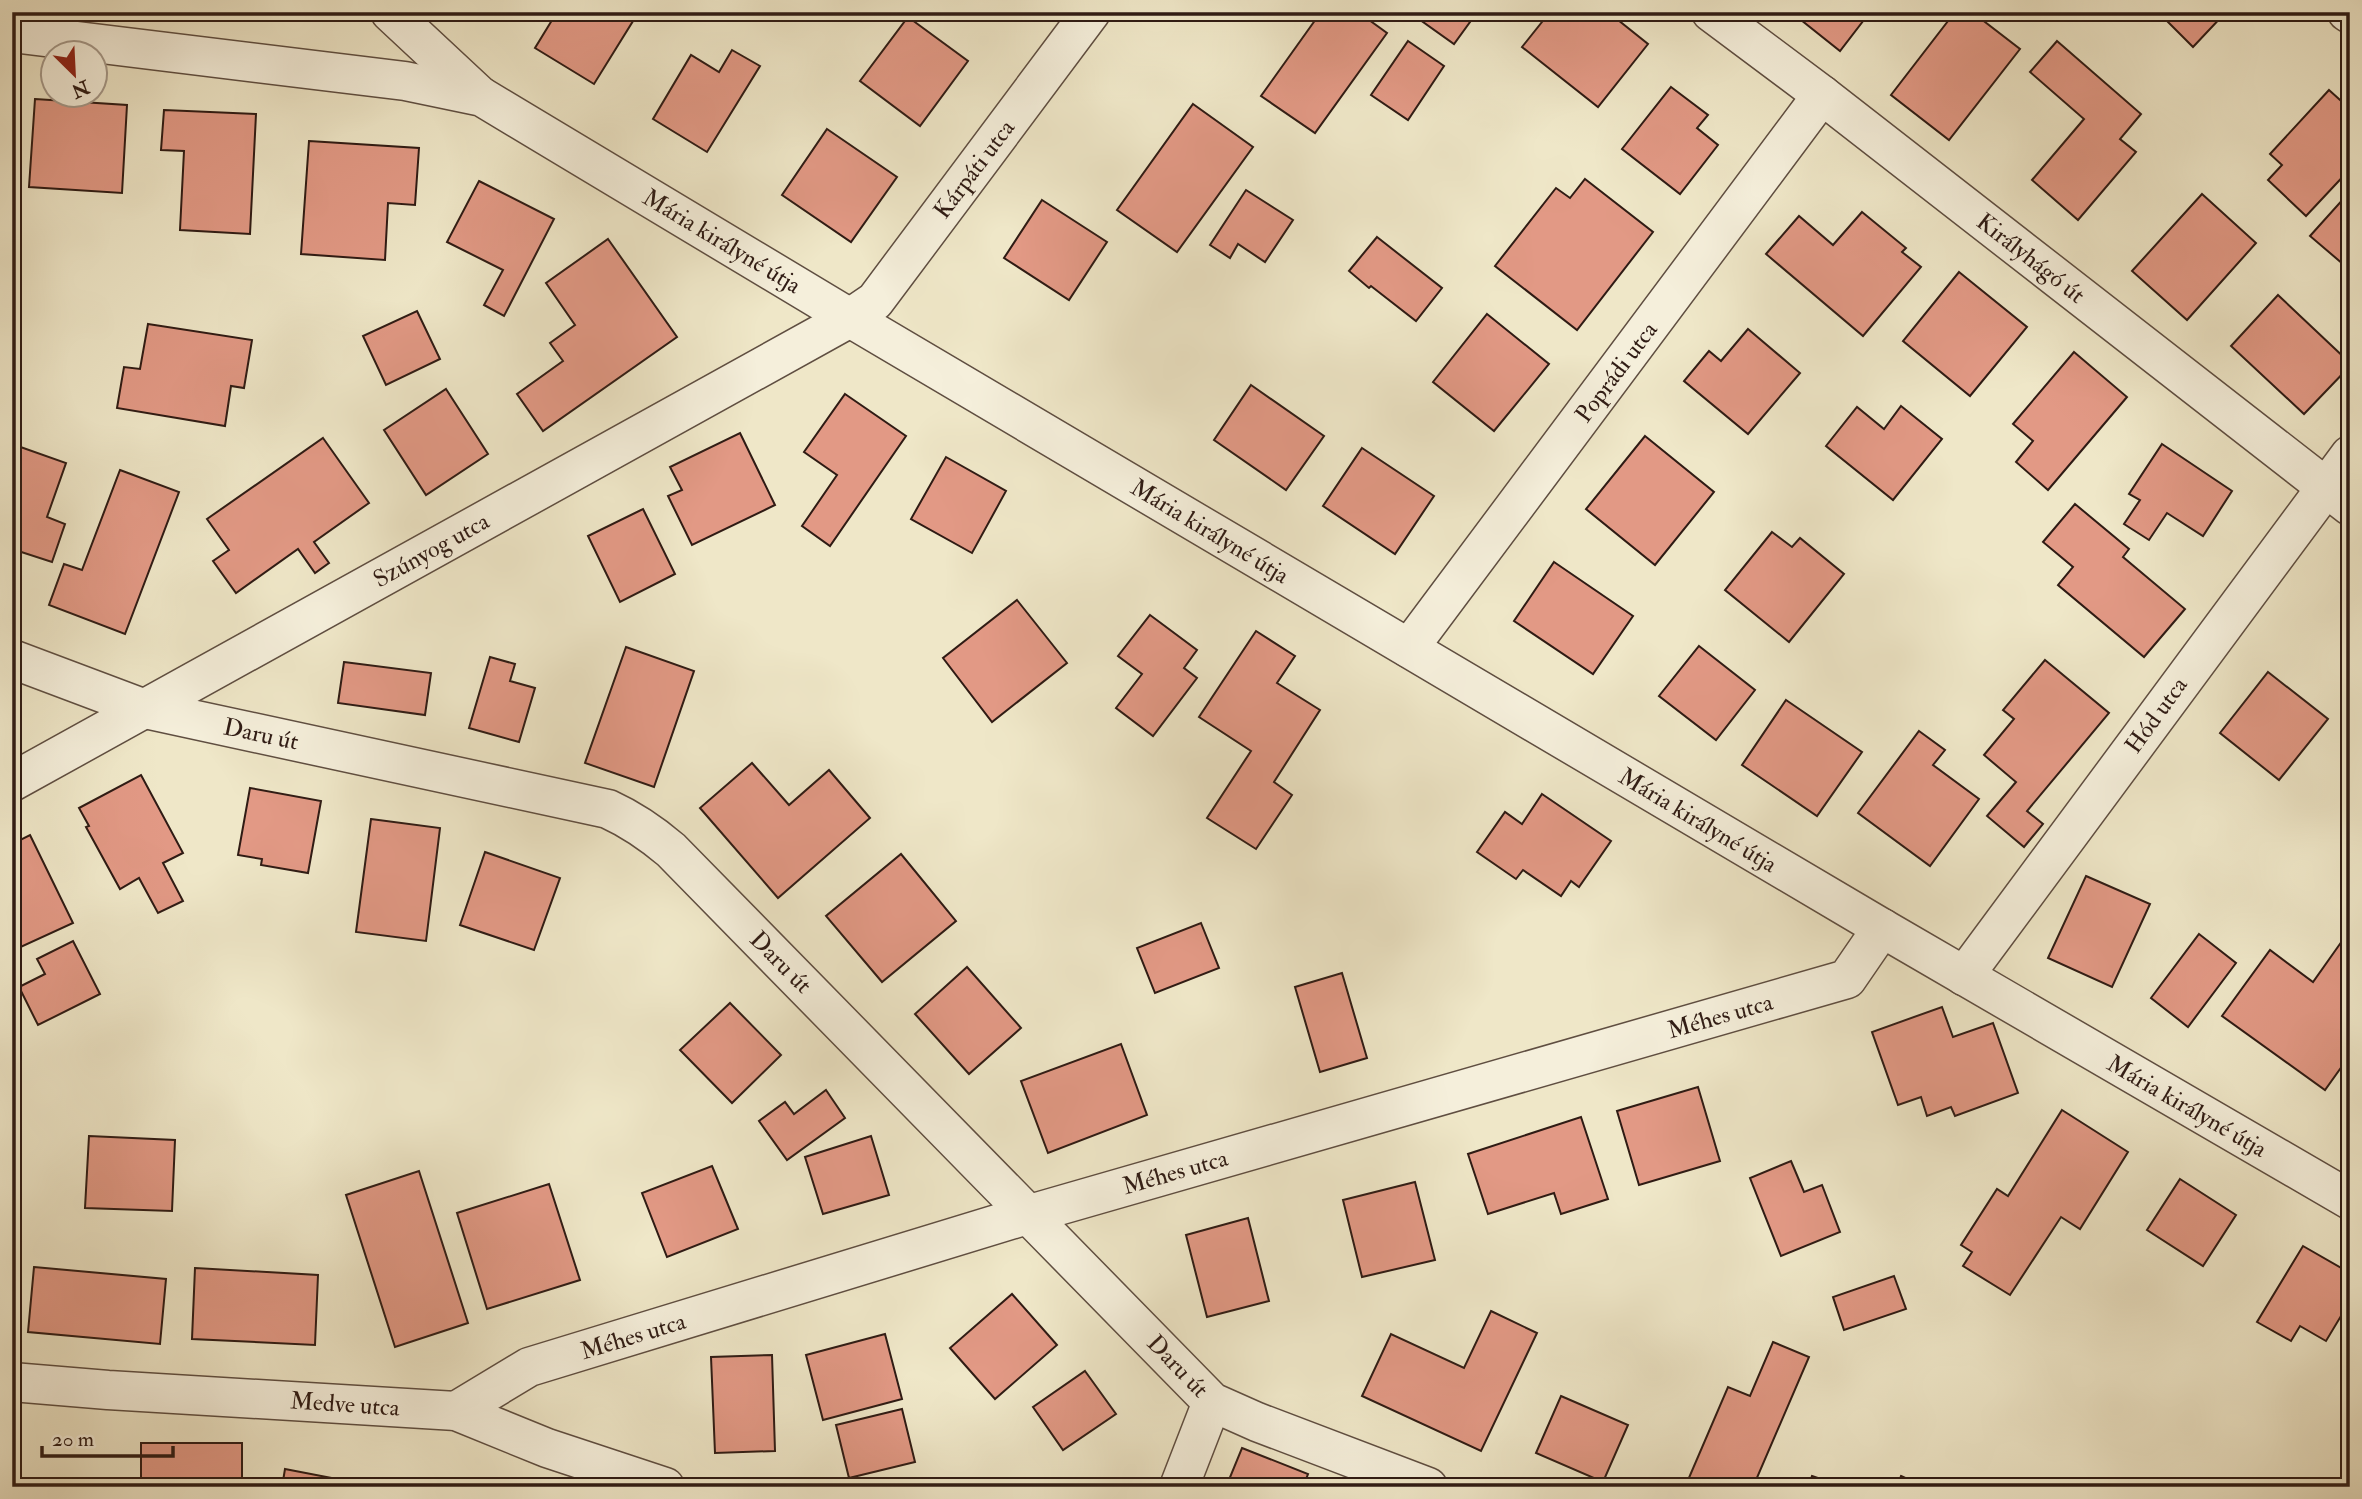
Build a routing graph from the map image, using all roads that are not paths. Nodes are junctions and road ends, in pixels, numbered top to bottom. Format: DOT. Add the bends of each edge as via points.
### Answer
graph roads {
  1 [pos="390,12"];
  2 [pos="1091,12"];
  3 [pos="1712,12"];
  4 [pos="12,33"];
  5 [pos="1822,95"];
  6 [pos="482,97"];
  7 [pos="850,318"];
  8 [pos="2350,454"];
  9 [pos="2337,496"];
  10 [pos="1409,649"];
  11 [pos="12,659"];
  12 [pos="145,709"];
  13 [pos="12,782"];
  14 [pos="1882,928"];
  15 [pos="1964,976"];
  16 [pos="2350,1200"];
  17 [pos="1030,1214"];
  18 [pos="12,1382"];
  19 [pos="1212,1402"];
  20 [pos="456,1411"];
  21 [pos="665,1487"];
  22 [pos="1179,1487"];
  23 [pos="1428,1487"];
  1 -- 6 [label="street"];
  2 -- 7 [label="street, Kárpáti utca" via="875,301"];
  3 -- 5 [label="street, Királyhágó út"];
  4 -- 6 [label="street, Mária királyné útja" via="405,81"];
  5 -- 9 [label="street, Királyhágó út"];
  5 -- 10 [label="street, Poprádi utca"];
  6 -- 7 [label="street, Mária királyné útja"];
  7 -- 10 [label="street, Mária királyné útja"];
  7 -- 12 [label="street, Szúnyog utca"];
  8 -- 9 [label="street, Hód utca"];
  9 -- 15 [label="street, Hód utca"];
  10 -- 14 [label="street, Mária királyné útja"];
  11 -- 12 [label="street, Daru út"];
  12 -- 13 [label="street, Szúnyog utca"];
  12 -- 17 [label="street, Daru út" via="608,809 629,819 671,850"];
  14 -- 15 [label="street, Mária királyné útja"];
  14 -- 17 [label="street, Méhes utca" via="1847,979"];
  15 -- 16 [label="street, Mária királyné útja"];
  17 -- 19 [label="street, Daru út"];
  17 -- 20 [label="street, Méhes utca" via="529,1367"];
  18 -- 20 [label="street, Medve utca"];
  19 -- 22 [label="street"];
  19 -- 23 [label="street, Daru út"];
  20 -- 21 [label="street, Medve utca" via="547,1448"];
}
